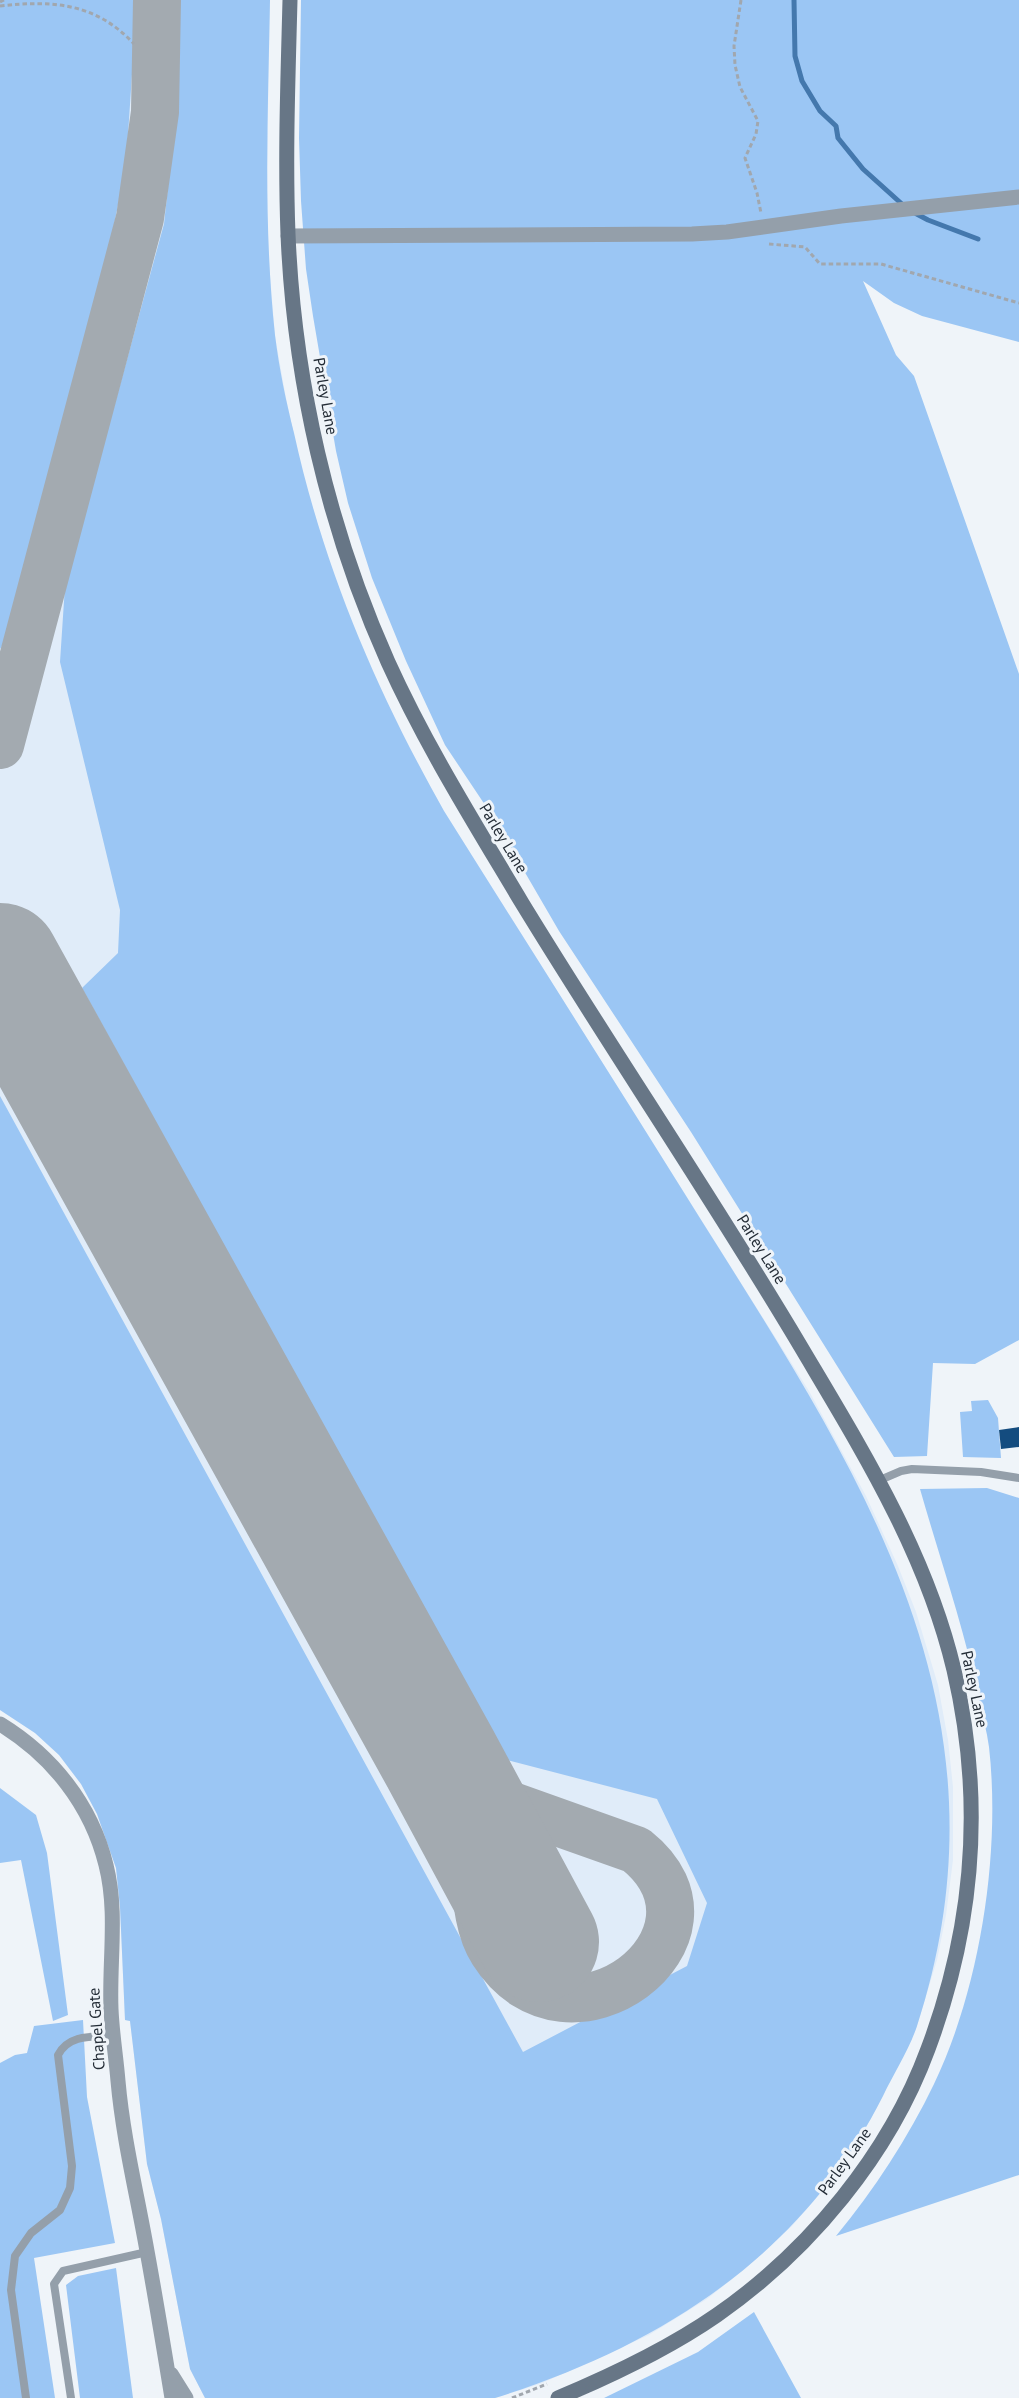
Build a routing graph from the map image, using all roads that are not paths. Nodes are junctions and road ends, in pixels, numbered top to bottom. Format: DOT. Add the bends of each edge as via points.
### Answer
graph roads {
  1 [pos="290,0"];
  2 [pos="1019,197"];
  3 [pos="288,237"];
  4 [pos="1019,1478"];
  5 [pos="880,1480"];
  6 [pos="0,1724"];
  7 [pos="114,2036"];
  8 [pos="147,2252"];
  9 [pos="168,2369"];
  10 [pos="26,2398"];
  11 [pos="71,2398"];
  12 [pos="172,2398"];
  13 [pos="186,2398"];
  14 [pos="558,2398"];
  1 -- 3 [label="main road, Parley Lane"];
  2 -- 3 [label="street" via="692,234"];
  3 -- 5 [label="main road, Parley Lane" via="306,394 322,473 365,609 407,704 496,860 771,1296"];
  4 -- 5 [label="lane" via="912,1469"];
  5 -- 14 [label="main road, Parley Lane" via="934,1601 966,1729 973,1846 955,1967 939,2019 899,2112 842,2198 808,2237 717,2315 611,2375"];
  6 -- 7 [label="street, Chapel Gate" via="26,1740 63,1778 94,1831 106,1865 113,1908"];
  7 -- 8 [label="street, Chapel Gate" via="129,2157"];
  7 -- 10 [label="lane" via="71,2040 58,2055 72,2166 70,2188 60,2210 31,2233 15,2256 11,2290"];
  8 -- 9 [label="street, Chapel Gate"];
  8 -- 11 [label="lane" via="63,2271 54,2284"];
  9 -- 12 [label="street, Chapel Gate"];
  9 -- 13 [label="street, Chapel Gate"];
}
